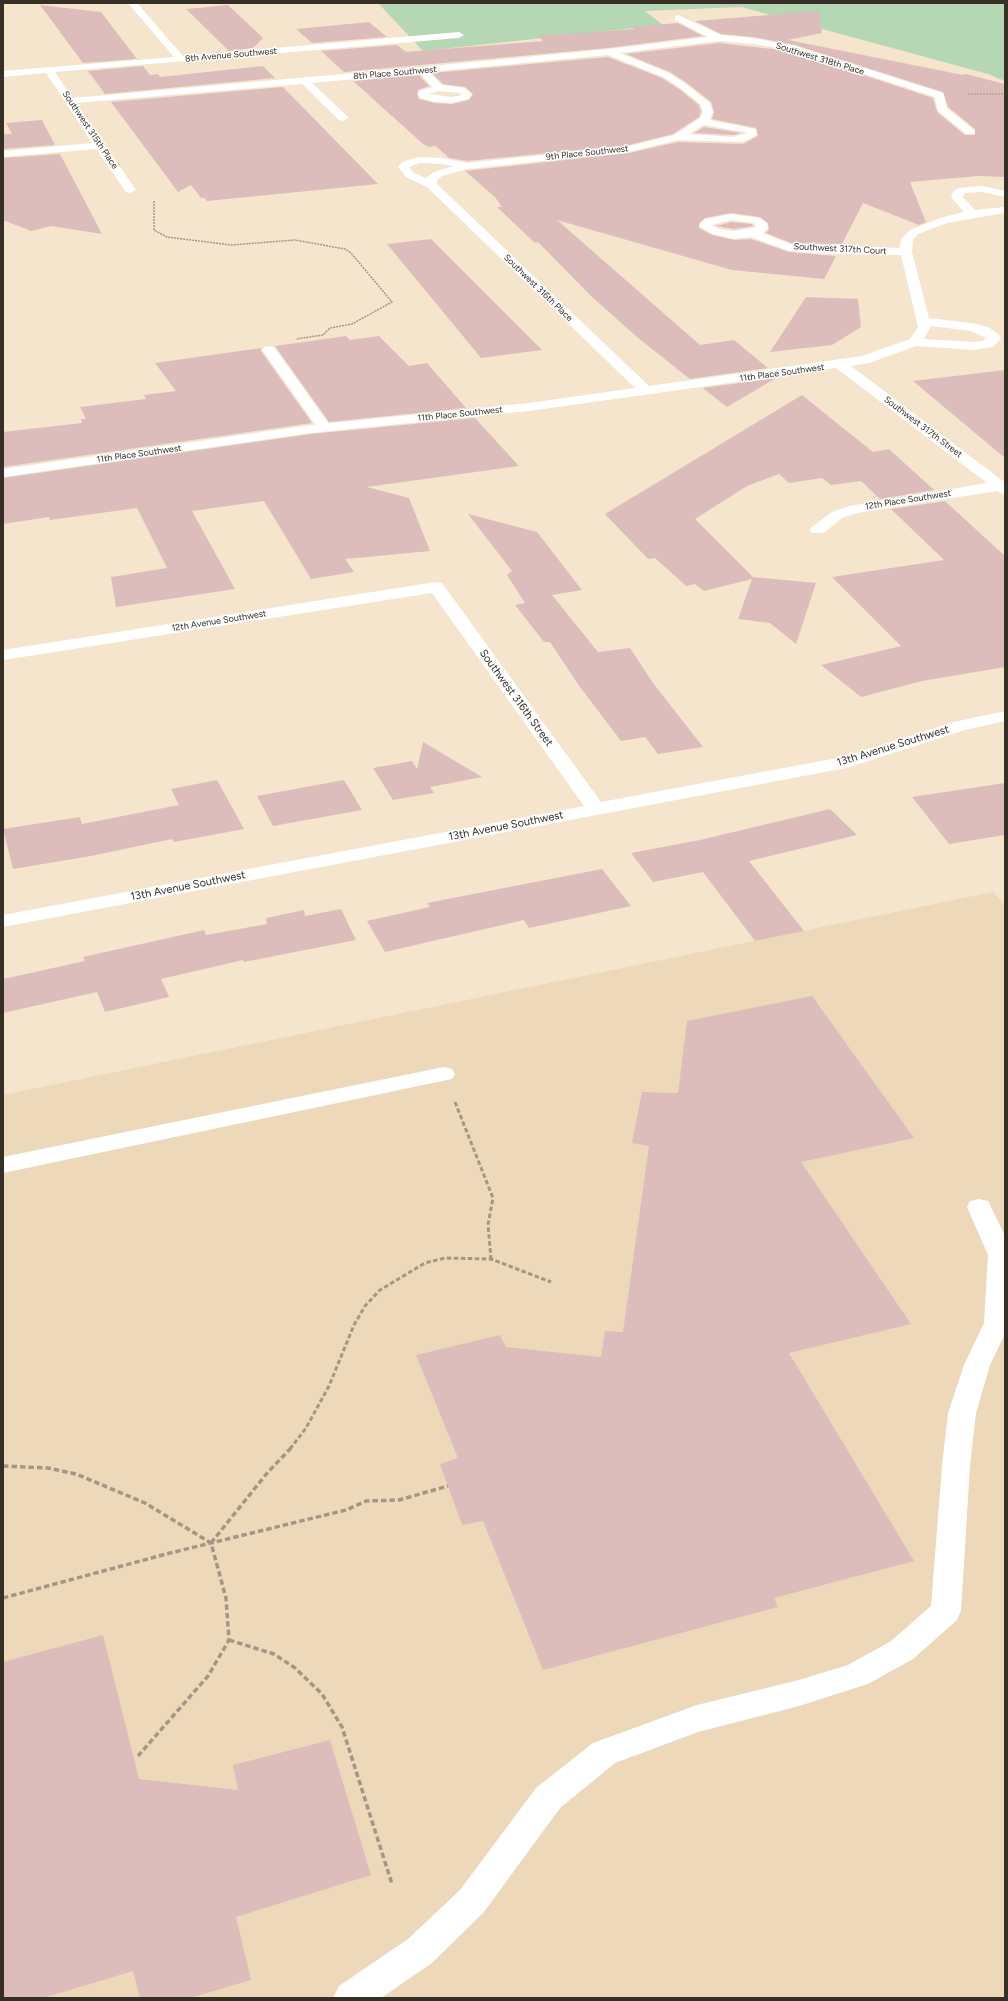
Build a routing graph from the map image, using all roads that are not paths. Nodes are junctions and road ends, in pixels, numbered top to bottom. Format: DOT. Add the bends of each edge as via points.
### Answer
graph roads {
  1 [pos="132,3"];
  2 [pos="678,18"];
  3 [pos="459,35"];
  4 [pos="719,38"];
  5 [pos="608,52"];
  6 [pos="181,59"];
  7 [pos="50,70"];
  8 [pos="422,70"];
  9 [pos="3,74"];
  10 [pos="305,81"];
  11 [pos="439,88"];
  12 [pos="70,101"];
  13 [pos="343,118"];
  14 [pos="703,122"];
  15 [pos="970,132"];
  16 [pos="678,137"];
  17 [pos="100,145"];
  18 [pos="3,154"];
  19 [pos="466,166"];
  20 [pos="431,185"];
  21 [pos="130,190"];
  22 [pos="1005,194"];
  23 [pos="1005,210"];
  24 [pos="972,214"];
  25 [pos="752,234"];
  26 [pos="906,252"];
  27 [pos="924,321"];
  28 [pos="915,342"];
  29 [pos="269,350"];
  30 [pos="841,365"];
  31 [pos="646,391"];
  32 [pos="324,427"];
  33 [pos="3,473"];
  34 [pos="1003,487"];
  35 [pos="818,530"];
  36 [pos="436,587"];
  37 [pos="3,655"];
  38 [pos="1005,716"];
  39 [pos="596,809"];
  40 [pos="3,921"];
  41 [pos="444,1074"];
  42 [pos="3,1165"];
  43 [pos="979,1207"];
  44 [pos="351,1998"];
  1 -- 6 [label="street"];
  2 -- 4 [label="street, Southwest 318th Place"];
  3 -- 6 [label="street, 8th Avenue Southwest"];
  4 -- 5 [label="street, 8th Place Southwest"];
  4 -- 15 [label="street, Southwest 318th Place" via="792,48 939,95 942,109"];
  5 -- 8 [label="street, 8th Place Southwest"];
  5 -- 14 [label="street" via="666,75 696,95 706,104 708,112"];
  6 -- 7 [label="street, 8th Avenue Southwest"];
  7 -- 9 [label="street, 8th Avenue Southwest"];
  7 -- 12 [label="street, Southwest 315th Place"];
  8 -- 10 [label="street, 8th Place Southwest"];
  8 -- 11 [label="street"];
  10 -- 12 [label="street, 8th Place Southwest"];
  10 -- 13 [label="street"];
  12 -- 17 [label="street, Southwest 315th Place"];
  14 -- 16 [label="street, 9th Place Southwest"];
  14 -- 16 [label="street" via="745,129 752,131 752,135 733,140"];
  16 -- 19 [label="street, 9th Place Southwest" via="629,149"];
  17 -- 18 [label="street"];
  17 -- 21 [label="street, Southwest 315th Place"];
  19 -- 20 [label="street, 9th Place Southwest" via="438,174 431,179"];
  19 -- 20 [label="street, 9th Place Southwest" via="431,160 412,162 403,167 410,175"];
  20 -- 31 [label="street, Southwest 316th Place"];
  22 -- 24 [label="street" via="982,189 962,190 958,196"];
  23 -- 24 [label="street"];
  24 -- 26 [label="street" via="928,225 914,232 907,239"];
  25 -- 26 [label="street, Southwest 317th Court" via="788,246 825,250"];
  26 -- 27 [label="street"];
  27 -- 28 [label="street" via="925,327"];
  27 -- 28 [label="street, 11th Place Southwest" via="973,327 985,331 994,338 987,344 974,346"];
  28 -- 30 [label="street, 11th Place Southwest" via="884,354"];
  29 -- 32 [label="street"];
  30 -- 31 [label="street, 11th Place Southwest"];
  30 -- 34 [label="street, Southwest 317th Street"];
  31 -- 32 [label="street, 11th Place Southwest" via="447,416"];
  32 -- 33 [label="street, 11th Place Southwest"];
  34 -- 35 [label="street, 12th Place Southwest" via="854,509 837,515"];
  36 -- 37 [label="street, 12th Avenue Southwest"];
  36 -- 39 [label="street, Southwest 316th Street"];
  38 -- 39 [label="street, 13th Avenue Southwest" via="953,728 846,762"];
  39 -- 40 [label="street, 13th Avenue Southwest"];
  41 -- 42 [label="street"];
  43 -- 44 [label="street" via="1001,1255 997,1322 977,1365 962,1413 946,1611 902,1650 857,1675 697,1719 604,1753 548,1798 472,1901 420,1951"];
}
